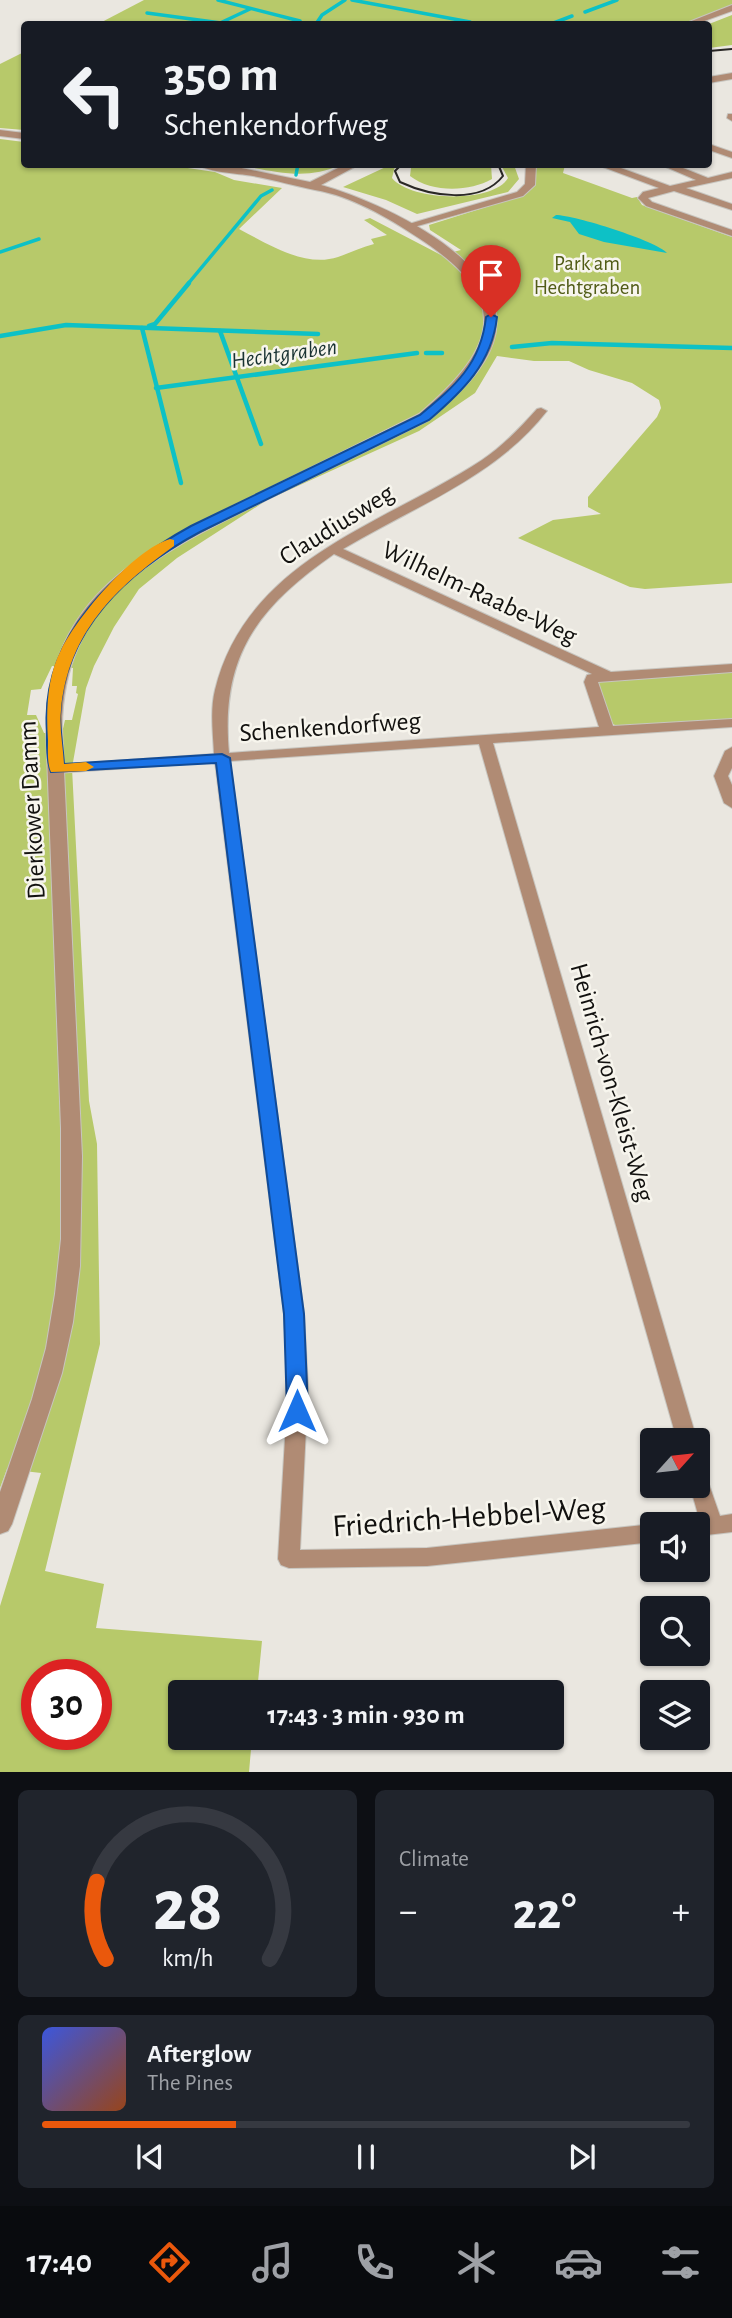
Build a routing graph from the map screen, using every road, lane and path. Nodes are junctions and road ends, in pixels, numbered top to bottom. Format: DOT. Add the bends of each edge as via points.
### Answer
graph roads {
  1 [pos="732,8"];
  2 [pos="697,21"];
  3 [pos="732,76"];
  4 [pos="712,80"];
  5 [pos="0,133"];
  6 [pos="21,136"];
  7 [pos="712,148"];
  8 [pos="732,155"];
  9 [pos="219,168"];
  10 [pos="347,168"];
  11 [pos="531,168"];
  12 [pos="611,168"];
  13 [pos="674,168"];
  14 [pos="732,175"];
  15 [pos="708,180"];
  16 [pos="308,187"];
  17 [pos="673,189"];
  18 [pos="732,207"];
  19 [pos="407,226"];
  20 [pos="732,233"];
  21 [pos="541,411"];
  22 [pos="334,549"];
  23 [pos="732,668"];
  24 [pos="608,676"];
  25 [pos="731,724"];
  26 [pos="607,731"];
  27 [pos="485,740"];
  28 [pos="732,751"];
  29 [pos="222,758"];
  30 [pos="57,769"];
  31 [pos="732,803"];
  32 [pos="684,1428"];
  33 [pos="705,1498"];
  34 [pos="0,1524"];
  35 [pos="714,1525"];
  36 [pos="640,1533"];
  37 [pos="289,1559"];
  1 -- 2 [label="street"];
  3 -- 4 [label="street" via="724,82"];
  5 -- 6 [label="street"];
  7 -- 8 [label="street"];
  9 -- 16 [label="street, Dierkower Damm"];
  10 -- 16 [label="street"];
  11 -- 19 [label="street" via="530,185 513,198"];
  12 -- 17 [label="street"];
  13 -- 15 [label="street"];
  14 -- 15 [label="street"];
  15 -- 17 [label="street"];
  16 -- 19 [label="street, Dierkower Damm" via="368,206"];
  17 -- 18 [label="street"];
  17 -- 20 [label="street" via="643,198"];
  19 -- 30 [label="street, Dierkower Damm" via="455,255 482,288 491,333 471,374 425,417 171,542 104,597 78,631 62,666 53,716"];
  21 -- 22 [label="street, Claudiusweg" via="489,461"];
  22 -- 24 [label="street, Wilhelm-Raabe-Weg"];
  22 -- 29 [label="street, Claudiusweg" via="284,585 264,606 234,653 222,688"];
  23 -- 24 [label="street"];
  24 -- 26 [label="street" via="592,678"];
  25 -- 26 [label="street, Schenkendorfweg"];
  26 -- 27 [label="street, Schenkendorfweg"];
  27 -- 29 [label="street, Schenkendorfweg"];
  27 -- 32 [label="street, Heinrich-von-Kleist-Weg"];
  28 -- 31 [label="street" via="720,776"];
  29 -- 30 [label="street, Schenkendorfweg"];
  29 -- 37 [label="street, Claudiusweg" via="294,1314 298,1399"];
  30 -- 34 [label="street, Dierkower Damm" via="72,1246 52,1368"];
  33 -- 35 [label="street"];
  36 -- 37 [label="street, Friedrich-Hebbel-Weg" via="427,1557"];
}
